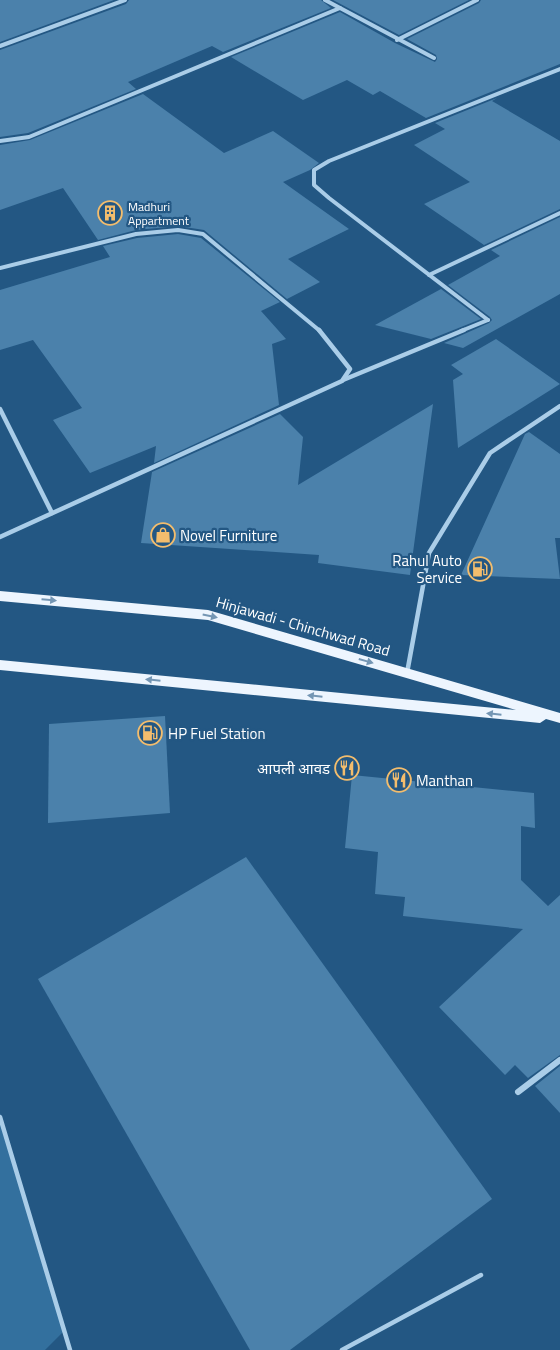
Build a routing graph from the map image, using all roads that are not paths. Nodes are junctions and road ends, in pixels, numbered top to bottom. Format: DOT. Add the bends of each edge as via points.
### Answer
graph roads {
  1 [pos="125,0"];
  2 [pos="324,0"];
  3 [pos="477,0"];
  4 [pos="340,8"];
  5 [pos="397,40"];
  6 [pos="0,46"];
  7 [pos="434,58"];
  8 [pos="560,69"];
  9 [pos="0,142"];
  10 [pos="560,213"];
  11 [pos="0,268"];
  12 [pos="429,275"];
  13 [pos="342,381"];
  14 [pos="560,406"];
  15 [pos="0,409"];
  16 [pos="52,513"];
  17 [pos="0,537"];
  18 [pos="0,596"];
  19 [pos="0,665"];
  20 [pos="407,673"];
  21 [pos="560,719"];
  22 [pos="560,1060"];
  23 [pos="518,1092"];
  24 [pos="0,1117"];
  25 [pos="481,1276"];
  26 [pos="70,1350"];
  27 [pos="342,1350"];
  1 -- 6 [label="street"];
  2 -- 4 [label="street"];
  3 -- 5 [label="street"];
  4 -- 5 [label="street"];
  4 -- 9 [label="street" via="45,130"];
  5 -- 7 [label="street"];
  8 -- 12 [label="street" via="329,161 314,170 314,185"];
  10 -- 12 [label="street"];
  11 -- 13 [label="street" via="136,234 178,230 203,234 320,330 350,369"];
  12 -- 13 [label="street" via="488,320"];
  13 -- 16 [label="street"];
  14 -- 20 [label="street" via="490,453 429,553"];
  15 -- 16 [label="street"];
  16 -- 17 [label="street"];
  18 -- 20 [label="main road, Hinjawadi - Chinchwad Road, one-way" via="208,615"];
  21 -- 19 [label="main road, Hinjawadi - Chinchwad Road, one-way"];
  20 -- 21 [label="main road, Hinjawadi - Chinchwad Road"];
  22 -- 23 [label="street"];
  24 -- 26 [label="lane"];
  25 -- 27 [label="lane"];
}
